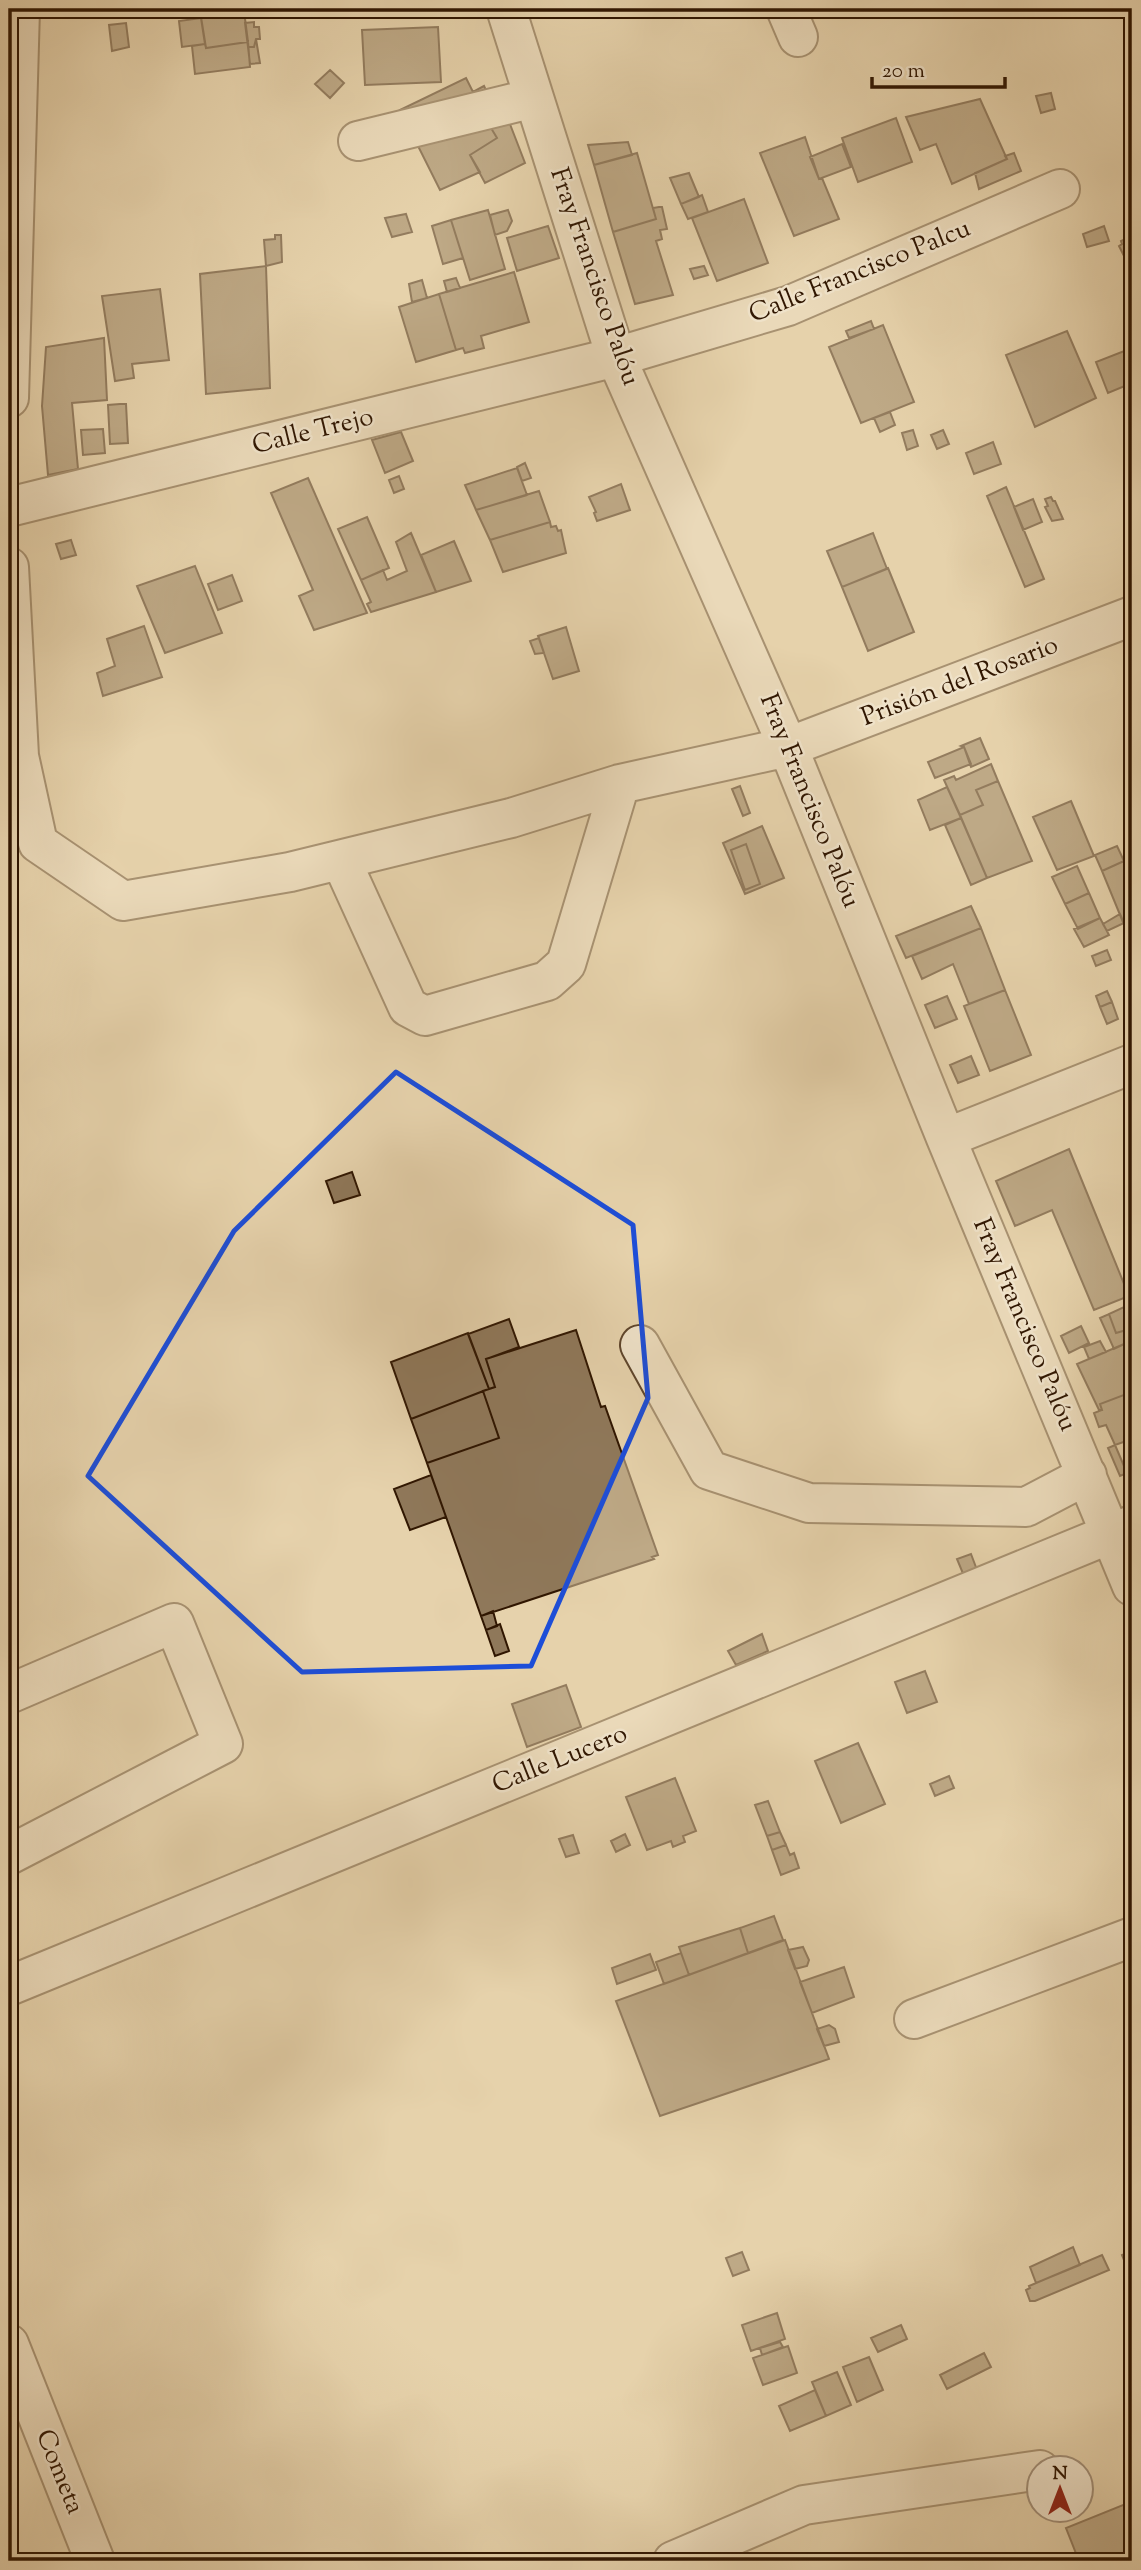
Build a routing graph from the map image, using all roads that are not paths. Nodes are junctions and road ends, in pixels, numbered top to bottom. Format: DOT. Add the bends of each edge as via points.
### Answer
graph roads {
  1 [pos="20,9"];
  2 [pos="506,9"];
  3 [pos="534,99"];
  4 [pos="358,141"];
  5 [pos="1060,189"];
  6 [pos="617,357"];
  7 [pos="9,398"];
  8 [pos="9,507"];
  9 [pos="9,567"];
  10 [pos="1132,616"];
  11 [pos="789,747"];
  12 [pos="620,784"];
  13 [pos="341,860"];
  14 [pos="1132,1065"];
  15 [pos="946,1138"];
  16 [pos="640,1345"];
  17 [pos="1087,1475"];
  18 [pos="1122,1530"];
  19 [pos="1132,1586"];
  20 [pos="9,1695"];
  21 [pos="9,1855"];
  22 [pos="1132,1937"];
  23 [pos="9,1986"];
  24 [pos="914,2019"];
  25 [pos="9,2344"];
  26 [pos="1026,2472"];
  27 [pos="95,2561"];
  28 [pos="673,2561"];
  1 -- 7 [label="street"];
  2 -- 3 [label="street, Fray Francisco Palóu"];
  3 -- 4 [label="street"];
  3 -- 6 [label="street, Fray Francisco Palóu"];
  5 -- 6 [label="street, Calle Francisco Palcu" via="788,306"];
  6 -- 8 [label="street, Calle Trejo"];
  6 -- 11 [label="street, Fray Francisco Palóu"];
  9 -- 13 [label="street, Prisión del Rosario" via="19,756 38,843 123,901"];
  10 -- 11 [label="street, Prisión del Rosario"];
  11 -- 12 [label="street, Prisión del Rosario"];
  11 -- 15 [label="street, Fray Francisco Palóu"];
  12 -- 13 [label="street, Prisión del Rosario" via="511,818"];
  12 -- 13 [label="street" via="566,964 547,981 425,1016 408,1007"];
  14 -- 15 [label="street"];
  15 -- 17 [label="street, Fray Francisco Palóu"];
  16 -- 17 [label="street" via="709,1470 809,1503 1026,1507"];
  17 -- 18 [label="street, Fray Francisco Palóu"];
  18 -- 19 [label="street, Fray Francisco Palóu"];
  18 -- 23 [label="street, Calle Lucero"];
  20 -- 21 [label="street" via="174,1623 223,1744"];
  22 -- 24 [label="street"];
  25 -- 27 [label="street, Cometa"];
  26 -- 28 [label="street" via="804,2505"];
}
